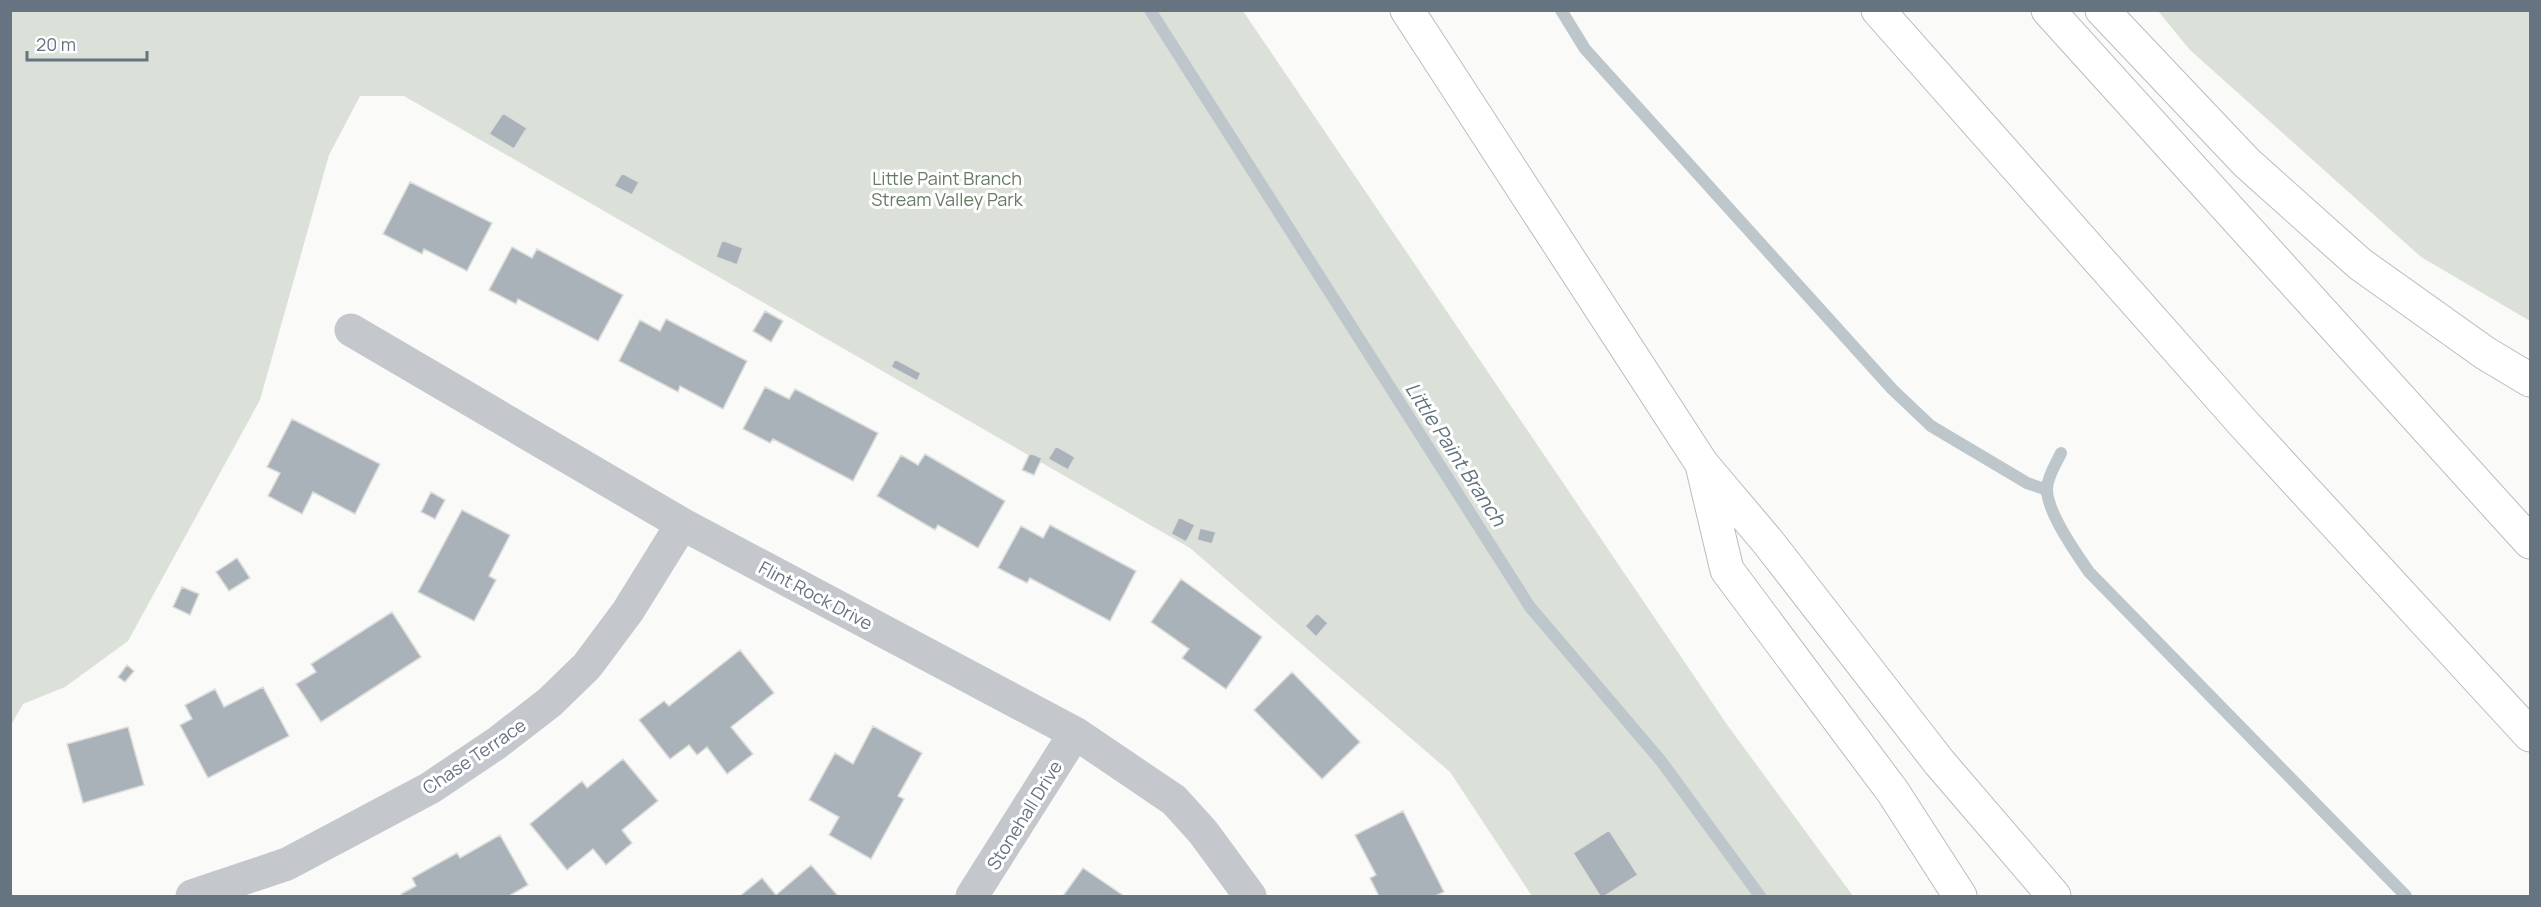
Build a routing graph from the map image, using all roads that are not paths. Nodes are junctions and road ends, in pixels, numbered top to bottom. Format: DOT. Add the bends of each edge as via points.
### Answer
graph roads {
  1 [pos="1407,10"];
  2 [pos="1878,10"];
  3 [pos="2048,10"];
  4 [pos="2102,10"];
  5 [pos="351,330"];
  6 [pos="2530,380"];
  7 [pos="1702,464"];
  8 [pos="682,524"];
  9 [pos="2530,542"];
  10 [pos="1075,733"];
  11 [pos="2530,735"];
  12 [pos="192,897"];
  13 [pos="972,897"];
  14 [pos="1250,897"];
  15 [pos="1960,897"];
  16 [pos="2054,897"];
  1 -- 7 [label="highway"];
  2 -- 11 [label="highway" via="2243,423"];
  3 -- 9 [label="highway"];
  4 -- 6 [label="highway" via="2247,163 2360,264 2485,353"];
  5 -- 8 [label="street, Flint Rock Drive"];
  7 -- 15 [label="highway" via="1727,570 1893,792"];
  7 -- 16 [label="highway" via="1768,542 1939,762"];
  8 -- 10 [label="street, Flint Rock Drive"];
  8 -- 12 [label="street, Chase Terrace" via="628,611 587,666 550,702 497,743 430,788 287,864"];
  10 -- 13 [label="street, Stonehall Drive"];
  10 -- 14 [label="street, Flint Rock Drive" via="1174,800 1203,832"];
}
